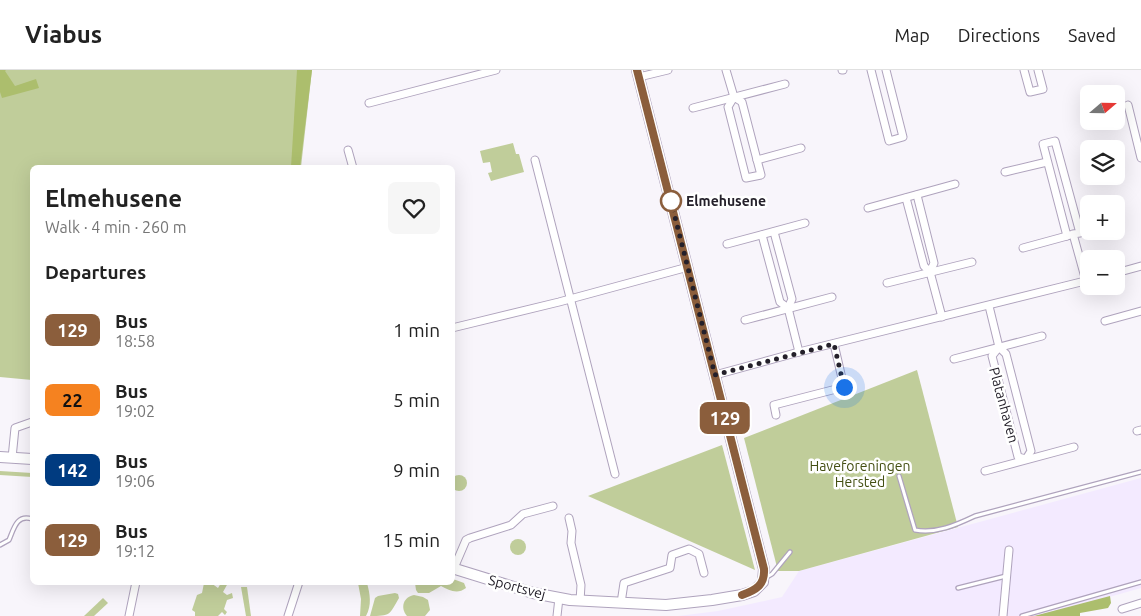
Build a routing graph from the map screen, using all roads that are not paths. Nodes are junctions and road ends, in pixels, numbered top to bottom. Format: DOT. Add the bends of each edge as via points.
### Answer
graph roads {
  1 [pos="496,70"];
  2 [pos="668,70"];
  3 [pos="726,70"];
  4 [pos="871,70"];
  5 [pos="886,70"];
  6 [pos="1024,70"];
  7 [pos="1038,70"];
  8 [pos="638,74"];
  9 [pos="785,84"];
  10 [pos="734,97"];
  11 [pos="369,103"];
  12 [pos="1128,105"];
  13 [pos="693,108"];
  14 [pos="801,148"];
  15 [pos="348,150"];
  16 [pos="1141,155"];
  17 [pos="535,160"];
  18 [pos="757,160"];
  19 [pos="1047,162"];
  20 [pos="352,165"];
  21 [pos="1005,172"];
  22 [pos="955,184"];
  23 [pos="917,195"];
  24 [pos="906,198"];
  25 [pos="868,208"];
  26 [pos="805,223"];
  27 [pos="774,232"];
  28 [pos="762,235"];
  29 [pos="1070,235"];
  30 [pos="727,244"];
  31 [pos="1023,248"];
  32 [pos="972,262"];
  33 [pos="1080,262"];
  34 [pos="688,267"];
  35 [pos="1140,269"];
  36 [pos="930,272"];
  37 [pos="1125,272"];
  38 [pos="887,283"];
  39 [pos="1080,283"];
  40 [pos="832,297"];
  41 [pos="570,299"];
  42 [pos="989,306"];
  43 [pos="788,308"];
  44 [pos="1141,311"];
  45 [pos="942,317"];
  46 [pos="746,320"];
  47 [pos="1105,320"];
  48 [pos="455,327"];
  49 [pos="1042,336"];
  50 [pos="834,344"];
  51 [pos="999,347"];
  52 [pos="799,352"];
  53 [pos="954,359"];
  54 [pos="715,375"];
  55 [pos="776,415"];
  56 [pos="30,423"];
  57 [pos="1074,447"];
  58 [pos="0,456"];
  59 [pos="12,458"];
  60 [pos="30,459"];
  61 [pos="1026,459"];
  62 [pos="985,471"];
  63 [pos="1141,472"];
  64 [pos="615,474"];
  65 [pos="899,476"];
  66 [pos="553,506"];
  67 [pos="30,518"];
  68 [pos="569,518"];
  69 [pos="0,545"];
  70 [pos="1009,550"];
  71 [pos="790,552"];
  72 [pos="455,566"];
  73 [pos="455,568"];
  74 [pos="704,573"];
  75 [pos="1007,576"];
  76 [pos="764,578"];
  77 [pos="1141,582"];
  78 [pos="135,585"];
  79 [pos="298,585"];
  80 [pos="958,588"];
  81 [pos="560,598"];
  82 [pos="580,602"];
  83 [pos="621,603"];
  84 [pos="1141,603"];
  85 [pos="1122,609"];
  86 [pos="129,616"];
  87 [pos="288,616"];
  88 [pos="557,616"];
  89 [pos="1003,616"];
  90 [pos="1022,616"];
  1 -- 11 [label="street"];
  2 -- 8 [label="street"];
  3 -- 10 [label="street"];
  4 -- 5 [label="street" via="889,141 903,137"];
  6 -- 7 [label="street" via="1030,92 1043,89"];
  8 -- 34 [label="street"];
  9 -- 10 [label="street"];
  10 -- 13 [label="street"];
  10 -- 18 [label="street" via="742,102"];
  10 -- 18 [label="street" via="728,107 746,178 761,175"];
  12 -- 16 [label="street"];
  14 -- 18 [label="street"];
  15 -- 20 [label="street"];
  17 -- 41 [label="street"];
  19 -- 21 [label="street"];
  19 -- 29 [label="street"];
  19 -- 29 [label="street" via="1043,144 1055,141 1080,232"];
  22 -- 23 [label="street"];
  23 -- 24 [label="street"];
  23 -- 36 [label="street" via="934,263"];
  24 -- 25 [label="street"];
  24 -- 36 [label="street" via="924,266"];
  26 -- 27 [label="street"];
  27 -- 28 [label="street"];
  27 -- 43 [label="street" via="792,299"];
  28 -- 30 [label="street"];
  28 -- 43 [label="street" via="780,302"];
  29 -- 31 [label="street"];
  29 -- 33 [label="street"];
  32 -- 36 [label="street"];
  34 -- 41 [label="street"];
  34 -- 54 [label="street"];
  35 -- 37 [label="street"];
  36 -- 38 [label="street"];
  36 -- 45 [label="street"];
  39 -- 42 [label="street"];
  40 -- 43 [label="street"];
  41 -- 48 [label="street"];
  41 -- 64 [label="street"];
  42 -- 45 [label="street"];
  42 -- 51 [label="street, Platanhaven"];
  43 -- 46 [label="street"];
  43 -- 52 [label="street"];
  44 -- 47 [label="street"];
  45 -- 50 [label="street"];
  49 -- 51 [label="street, Platanhaven"];
  50 -- 52 [label="street"];
  50 -- 55 [label="street" via="844,387 774,405"];
  51 -- 53 [label="street, Platanhaven"];
  51 -- 61 [label="street, Platanhaven" via="1006,354 1031,451"];
  51 -- 61 [label="street, Platanhaven" via="992,356 1018,456"];
  52 -- 54 [label="street"];
  54 -- 76 [label="street"];
  56 -- 59 [label="street" via="15,428"];
  57 -- 61 [label="street, Platanhaven"];
  58 -- 59 [label="street"];
  59 -- 60 [label="street"];
  61 -- 62 [label="street, Platanhaven"];
  63 -- 65 [label="lane" via="975,516 928,532 915,530"];
  66 -- 72 [label="street, Sportsvej" via="523,514 511,525 468,539"];
  67 -- 69 [label="lane" via="18,520 9,540"];
  68 -- 82 [label="street" via="581,585"];
  70 -- 75 [label="street"];
  71 -- 76 [label="lane" via="772,574"];
  73 -- 81 [label="street, Sportsvej"];
  74 -- 83 [label="street" via="699,554 689,549 672,555 670,568 624,583"];
  75 -- 80 [label="lane"];
  75 -- 89 [label="street"];
  76 -- 83 [label="street, Sportsvej" via="758,588 742,595 666,605"];
  77 -- 90 [label="lane"];
  78 -- 86 [label="street"];
  79 -- 87 [label="street"];
  81 -- 82 [label="street, Sportsvej"];
  81 -- 88 [label="street"];
  82 -- 83 [label="street, Sportsvej"];
  84 -- 85 [label="street"];
}
